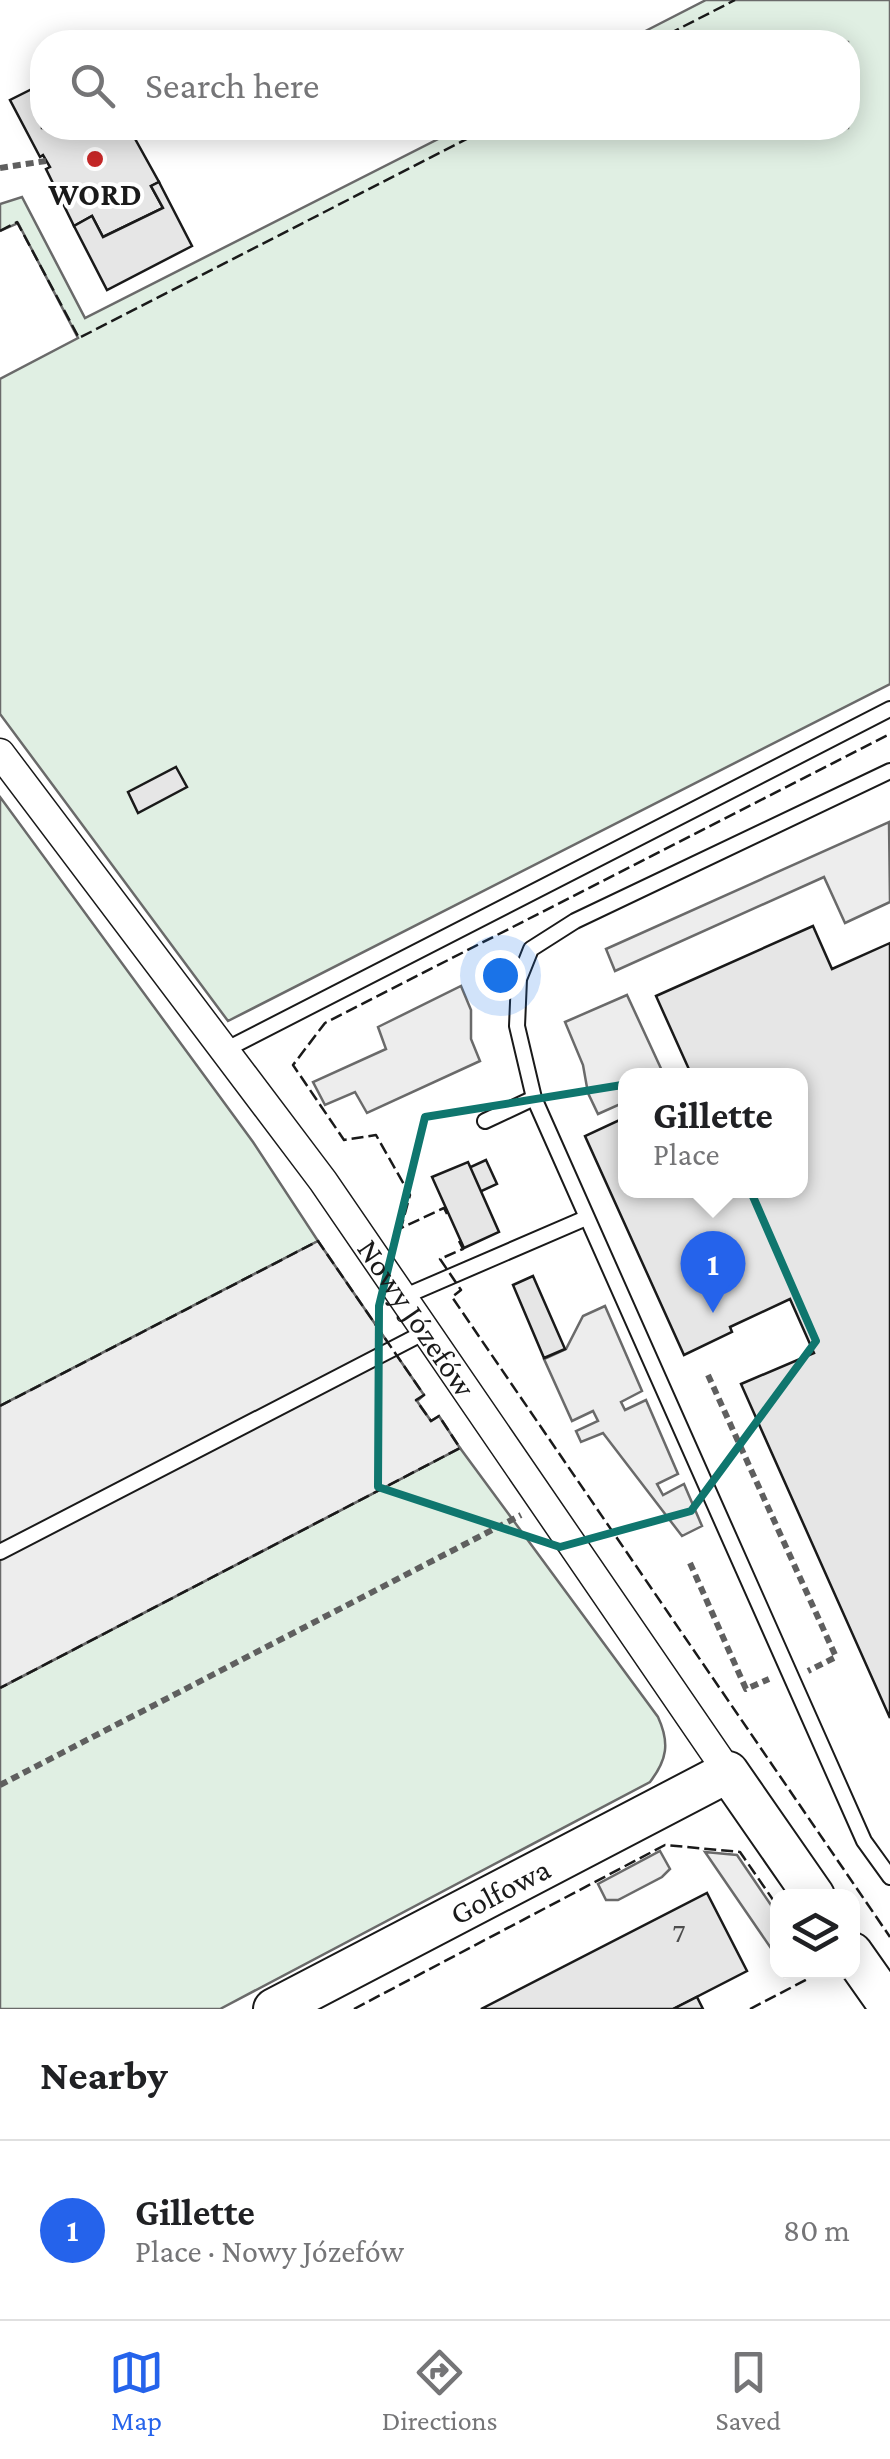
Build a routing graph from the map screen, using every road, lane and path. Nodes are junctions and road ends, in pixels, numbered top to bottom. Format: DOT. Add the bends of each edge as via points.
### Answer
graph roads {
  1 [pos="46,161"];
  2 [pos="0,168"];
  3 [pos="890,709"];
  4 [pos="0,754"];
  5 [pos="890,771"];
  6 [pos="224,1051"];
  7 [pos="534,1098"];
  8 [pos="486,1121"];
  9 [pos="586,1218"];
  10 [pos="404,1297"];
  11 [pos="427,1331"];
  12 [pos="544,1503"];
  13 [pos="0,1552"];
  14 [pos="728,1772"];
  15 [pos="0,1785"];
  16 [pos="890,1877"];
  17 [pos="809,1889"];
  18 [pos="860,1964"];
  19 [pos="890,2007"];
  20 [pos="274,2009"];
  1 -- 2 [label="path"];
  3 -- 6 [label="lane"];
  4 -- 6 [label="street, Nowy Józefów"];
  5 -- 7 [label="lane" via="575,921 530,949 519,978 517,1026"];
  6 -- 10 [label="street, Nowy Józefów"];
  7 -- 8 [label="lane"];
  7 -- 9 [label="lane"];
  9 -- 10 [label="lane"];
  9 -- 16 [label="lane" via="864,1840"];
  10 -- 11 [label="street, Nowy Józefów"];
  11 -- 12 [label="street, Nowy Józefów"];
  11 -- 13 [label="lane"];
  12 -- 14 [label="street, Nowy Józefów"];
  12 -- 15 [label="path"];
  14 -- 17 [label="street, Nowy Józefów"];
  14 -- 20 [label="street, Golfowa"];
  18 -- 19 [label="street"];
}
